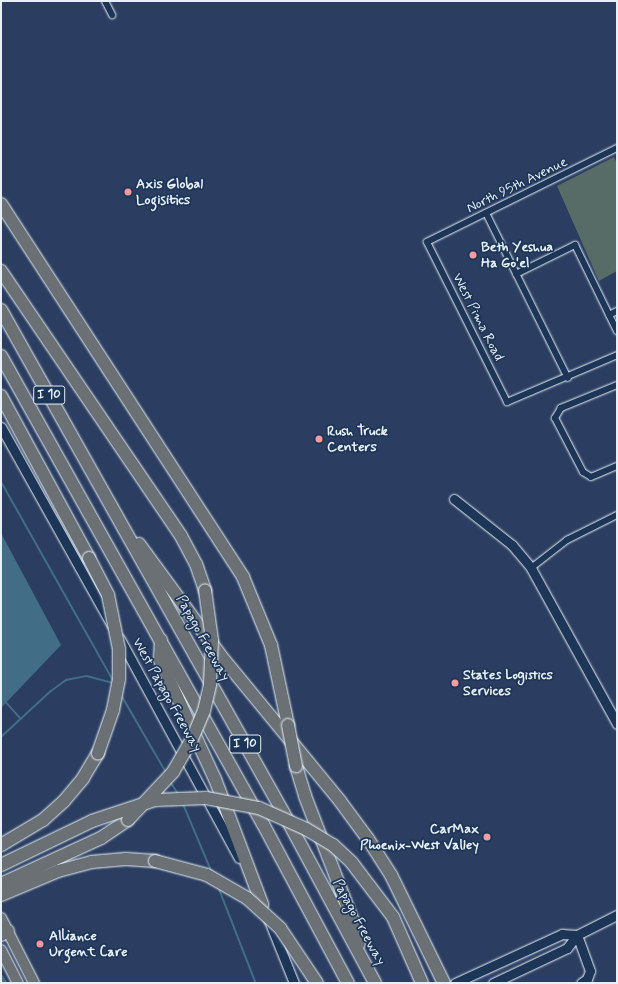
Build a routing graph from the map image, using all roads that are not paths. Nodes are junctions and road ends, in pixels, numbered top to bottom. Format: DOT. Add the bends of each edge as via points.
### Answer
graph roads {
  1 [pos="105,1"];
  2 [pos="112,15"];
  3 [pos="617,148"];
  4 [pos="1,204"];
  5 [pos="486,213"];
  6 [pos="427,242"];
  7 [pos="1,271"];
  8 [pos="516,274"];
  9 [pos="1,310"];
  10 [pos="617,311"];
  11 [pos="609,315"];
  12 [pos="617,331"];
  13 [pos="617,355"];
  14 [pos="1,356"];
  15 [pos="568,378"];
  16 [pos="617,384"];
  17 [pos="1,396"];
  18 [pos="1,427"];
  19 [pos="617,466"];
  20 [pos="454,499"];
  21 [pos="617,515"];
  22 [pos="127,532"];
  23 [pos="531,568"];
  24 [pos="161,640"];
  25 [pos="617,724"];
  26 [pos="1,845"];
  27 [pos="1,865"];
  28 [pos="5,888"];
  29 [pos="262,904"];
  30 [pos="617,915"];
  31 [pos="1,918"];
  32 [pos="4,933"];
  33 [pos="577,935"];
  34 [pos="1,950"];
  35 [pos="362,957"];
  36 [pos="18,983"];
  37 [pos="34,983"];
  38 [pos="294,983"];
  39 [pos="317,983"];
  40 [pos="348,983"];
  41 [pos="375,983"];
  42 [pos="422,983"];
  43 [pos="444,983"];
  44 [pos="455,983"];
  45 [pos="493,983"];
  46 [pos="581,983"];
  1 -- 2 [label="street"];
  3 -- 5 [label="street, North 95th Avenue"];
  4 -- 35 [label="highway, bridge" via="242,577 270,645 296,766 311,815 356,929"];
  5 -- 6 [label="street, North 95th Avenue"];
  5 -- 8 [label="street"];
  6 -- 15 [label="street, West Pima Road" via="507,402"];
  7 -- 28 [label="highway, bridge" via="181,536 196,564 205,590 212,640 210,684 204,711 192,740 173,772 128,820 101,838"];
  8 -- 11 [label="street" via="575,245"];
  8 -- 15 [label="street"];
  9 -- 22 [label="highway, Papago Freeway / I 10"];
  10 -- 11 [label="street"];
  11 -- 12 [label="street"];
  13 -- 15 [label="street"];
  14 -- 24 [label="highway, I 10"];
  16 -- 19 [label="street" via="562,408 555,418 583,472 591,477"];
  17 -- 26 [label="highway, bridge" via="108,595 119,649 119,679 114,704 98,753 83,778 64,801 38,823"];
  18 -- 29 [label="main road, West Papago Freeway" via="222,823"];
  20 -- 23 [label="main road" via="512,545"];
  21 -- 23 [label="street" via="567,540"];
  22 -- 35 [label="highway, Papago Freeway / I 10"];
  22 -- 43 [label="highway" via="147,552 221,656 368,839 391,875"];
  23 -- 25 [label="main road"];
  24 -- 29 [label="highway" via="160,660 215,780"];
  24 -- 40 [label="highway, I 10"];
  27 -- 42 [label="highway, bridge" via="92,820 148,802 206,798 259,808 306,829 333,845 356,867 393,917"];
  28 -- 39 [label="highway, bridge" via="91,862 126,859 155,861 207,875 248,898 285,934"];
  29 -- 38 [label="main road, West Papago Freeway"];
  30 -- 33 [label="main road"];
  31 -- 32 [label="main road"];
  32 -- 37 [label="main road"];
  33 -- 44 [label="main road" via="562,934"];
  33 -- 45 [label="main road" via="567,948"];
  33 -- 46 [label="main road" via="590,971 587,979"];
  34 -- 36 [label="main road"];
  35 -- 41 [label="highway, Papago Freeway / I 10"];
}
